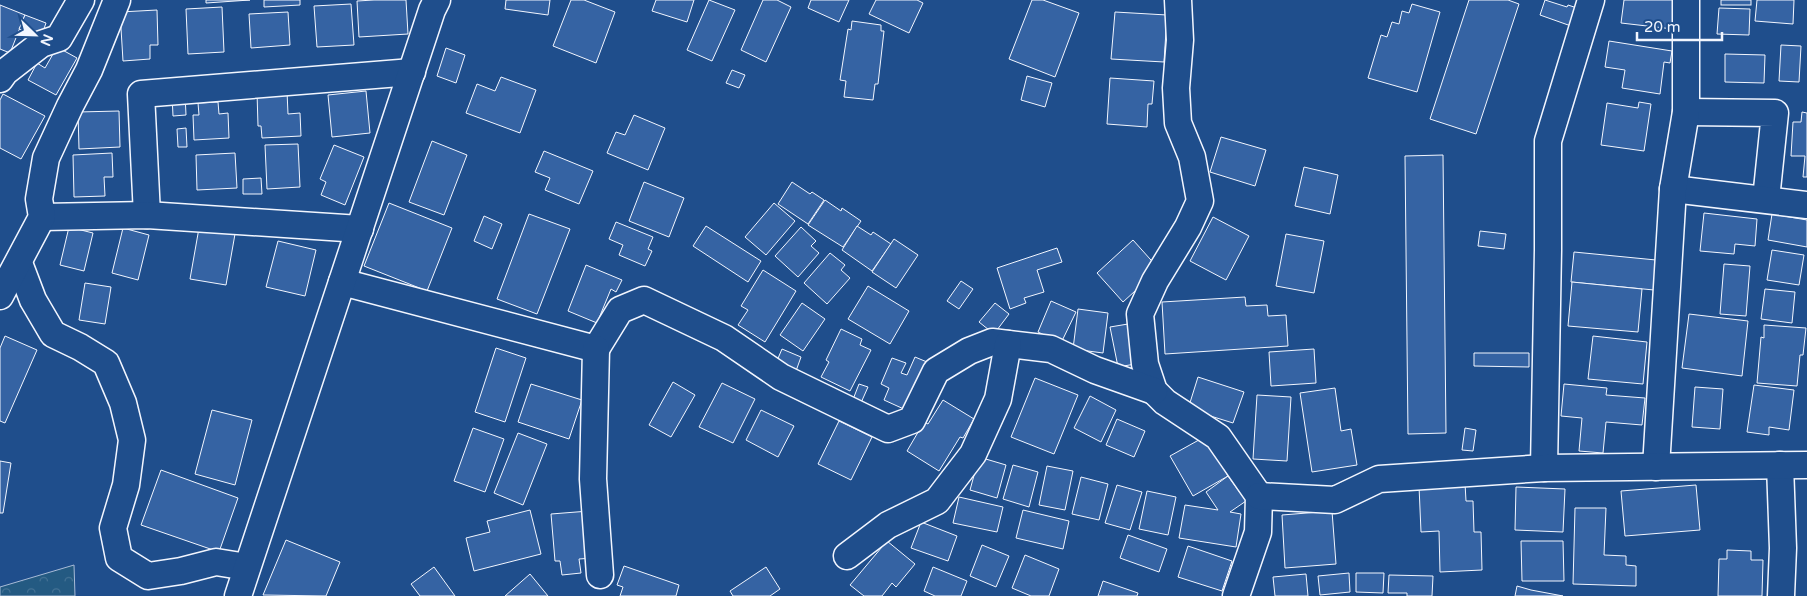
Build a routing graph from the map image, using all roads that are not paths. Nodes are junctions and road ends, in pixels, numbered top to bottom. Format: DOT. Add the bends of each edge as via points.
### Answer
graph roads {
  1 [pos="81,0"];
  2 [pos="117,0"];
  3 [pos="437,0"];
  4 [pos="1178,0"];
  5 [pos="1591,0"];
  6 [pos="1686,0"];
  7 [pos="412,72"];
  8 [pos="0,79"];
  9 [pos="1686,112"];
  10 [pos="1672,189"];
  11 [pos="1766,199"];
  12 [pos="1807,205"];
  13 [pos="147,215"];
  14 [pos="42,217"];
  15 [pos="360,229"];
  16 [pos="19,262"];
  17 [pos="342,282"];
  18 [pos="0,296"];
  19 [pos="1008,344"];
  20 [pos="596,349"];
  21 [pos="1154,391"];
  22 [pos="1807,462"];
  23 [pos="1780,465"];
  24 [pos="1656,467"];
  25 [pos="1544,468"];
  26 [pos="1259,496"];
  27 [pos="847,556"];
  28 [pos="247,567"];
  29 [pos="600,575"];
  30 [pos="238,596"];
  31 [pos="1236,596"];
  32 [pos="1782,596"];
  1 -- 8 [label="street" via="59,38 41,44"];
  2 -- 14 [label="street" via="89,70 46,158 39,199"];
  3 -- 7 [label="street"];
  4 -- 21 [label="street" via="1178,123 1192,157 1200,201 1140,314 1145,364"];
  5 -- 25 [label="street" via="1548,141"];
  6 -- 9 [label="street"];
  7 -- 13 [label="street" via="141,94"];
  7 -- 15 [label="street"];
  9 -- 10 [label="street"];
  9 -- 11 [label="street" via="1775,113"];
  10 -- 11 [label="street"];
  10 -- 24 [label="street"];
  11 -- 12 [label="street"];
  13 -- 14 [label="street"];
  13 -- 15 [label="street"];
  14 -- 16 [label="street"];
  15 -- 17 [label="street"];
  16 -- 18 [label="street"];
  16 -- 28 [label="street" via="33,300 53,334 106,363 123,403 132,440 126,485 114,528 119,558 148,576 216,562"];
  17 -- 20 [label="street"];
  17 -- 28 [label="street"];
  19 -- 20 [label="street" via="992,342 969,351 936,371 912,420 888,430 781,377 724,338 644,300 620,310"];
  19 -- 21 [label="street" via="1051,349 1095,370"];
  19 -- 27 [label="street" via="998,398 973,454 936,501 888,525"];
  20 -- 29 [label="street" via="593,479"];
  21 -- 26 [label="street" via="1165,402 1218,437"];
  22 -- 23 [label="street"];
  23 -- 24 [label="street"];
  23 -- 32 [label="street"];
  24 -- 25 [label="street"];
  25 -- 26 [label="street" via="1379,479 1335,500"];
  26 -- 31 [label="street" via="1258,532"];
  28 -- 30 [label="street"];
}
